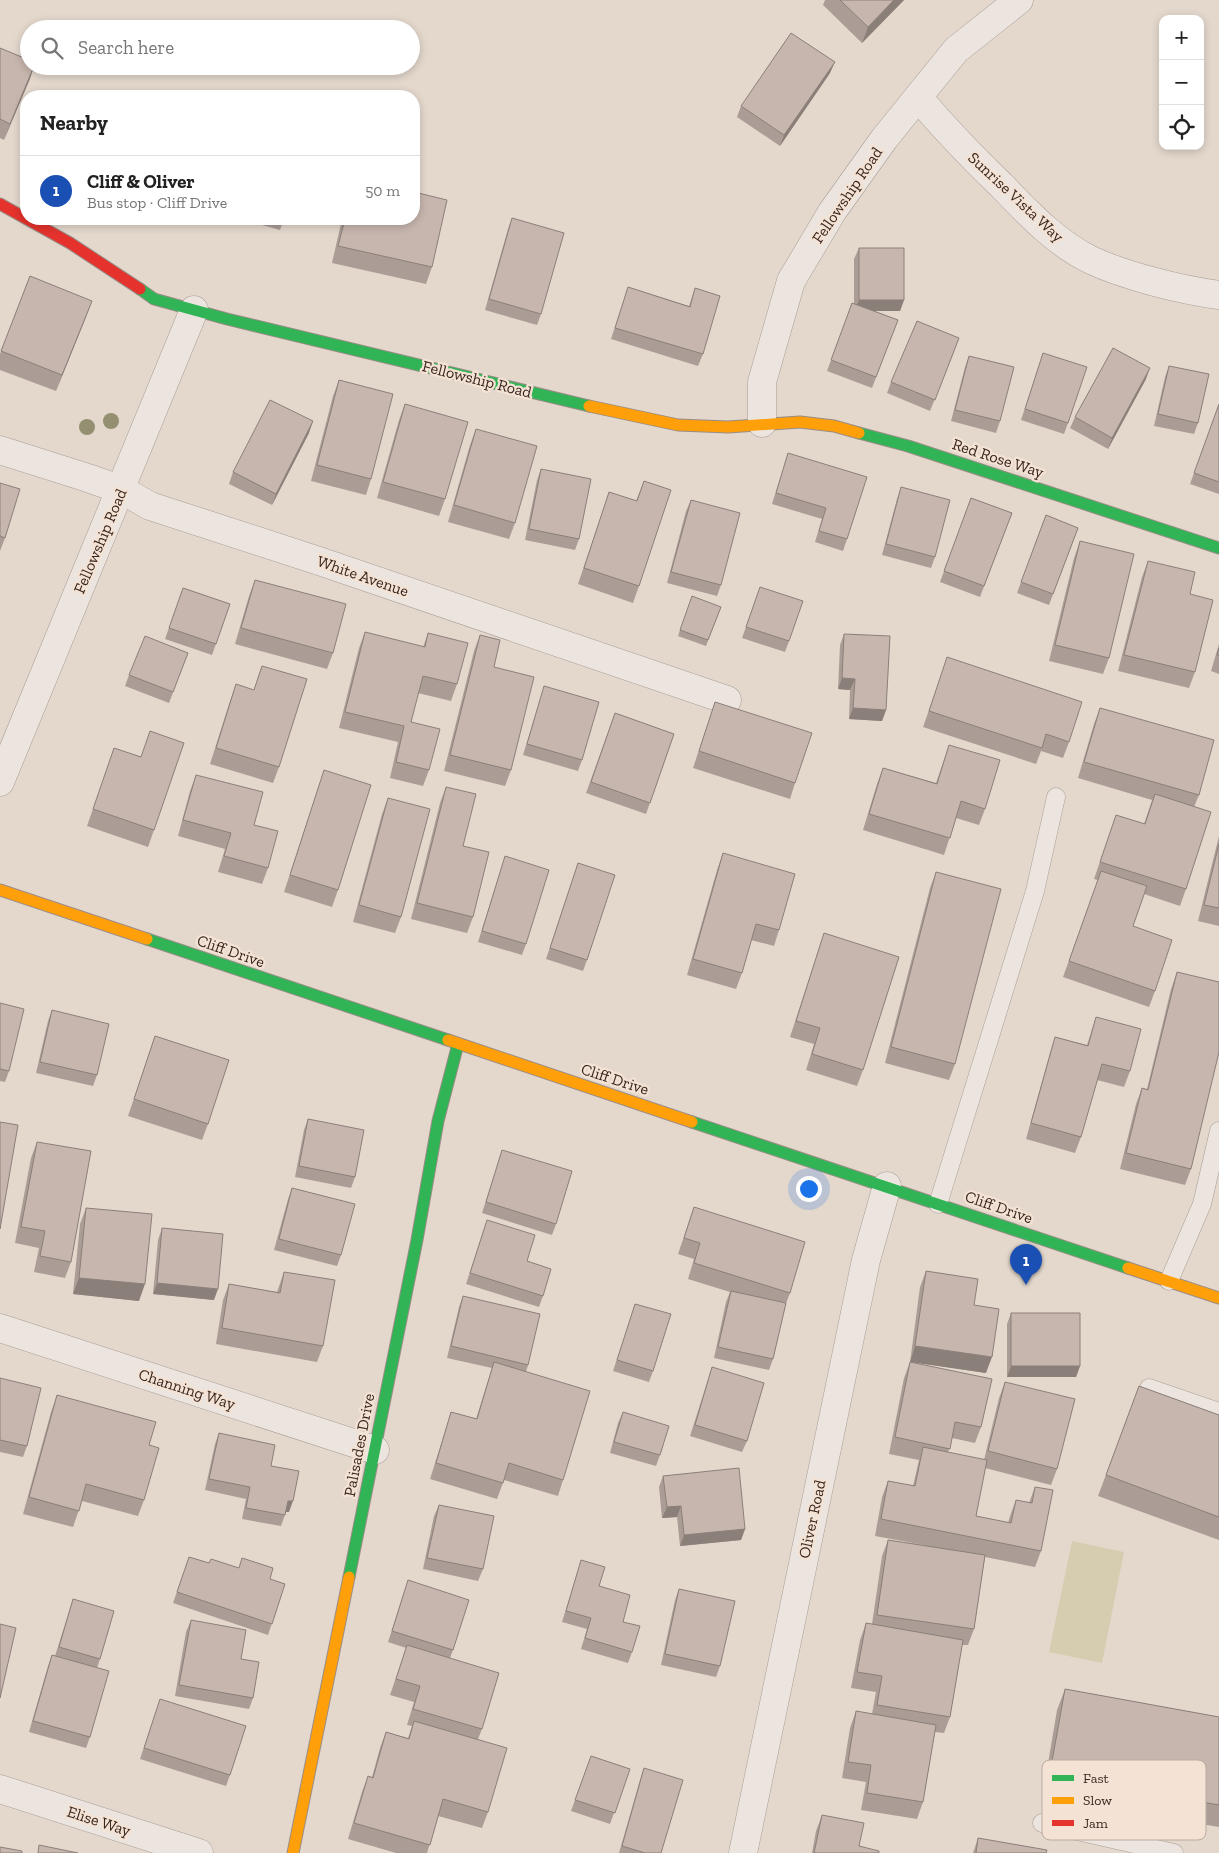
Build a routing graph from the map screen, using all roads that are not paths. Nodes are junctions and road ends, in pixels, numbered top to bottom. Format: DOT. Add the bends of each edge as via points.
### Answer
graph roads {
  1 [pos="1018,0"];
  2 [pos="918,97"];
  3 [pos="0,204"];
  4 [pos="20,215"];
  5 [pos="38,225"];
  6 [pos="1219,295"];
  7 [pos="194,310"];
  8 [pos="762,423"];
  9 [pos="0,450"];
  10 [pos="122,490"];
  11 [pos="1219,548"];
  12 [pos="727,700"];
  13 [pos="0,782"];
  14 [pos="1056,797"];
  15 [pos="0,890"];
  16 [pos="458,1044"];
  17 [pos="1219,1131"];
  18 [pos="887,1186"];
  19 [pos="938,1204"];
  20 [pos="1169,1281"];
  21 [pos="1219,1298"];
  22 [pos="0,1328"];
  23 [pos="1149,1388"];
  24 [pos="1219,1412"];
  25 [pos="375,1450"];
  26 [pos="0,1789"];
  27 [pos="1115,1840"];
  28 [pos="199,1853"];
  29 [pos="293,1853"];
  30 [pos="744,1853"];
  31 [pos="1174,1853"];
  1 -- 2 [label="street, Fellowship Road" via="956,50"];
  2 -- 6 [label="street, Sunrise Vista Way" via="1019,204 1073,250 1152,281"];
  2 -- 8 [label="street, Fellowship Road" via="832,212 791,281 762,382"];
  3 -- 4 [label="street"];
  5 -- 7 [label="street" via="154,299"];
  7 -- 8 [label="street, Fellowship Road" via="630,416 678,425 728,427"];
  7 -- 10 [label="street, Fellowship Road"];
  8 -- 11 [label="street, Red Rose Way" via="800,422 844,428"];
  9 -- 10 [label="street, White Avenue"];
  10 -- 12 [label="street, White Avenue" via="150,506"];
  10 -- 13 [label="street, Fellowship Road"];
  14 -- 19 [label="lane" via="1035,891"];
  15 -- 16 [label="street, Cliff Drive"];
  16 -- 18 [label="street, Cliff Drive"];
  16 -- 25 [label="street, Palisades Drive" via="438,1120"];
  17 -- 20 [label="lane" via="1202,1204"];
  18 -- 19 [label="street, Cliff Drive"];
  18 -- 30 [label="street, Oliver Road" via="866,1260"];
  19 -- 20 [label="street, Cliff Drive"];
  20 -- 21 [label="street, Cliff Drive"];
  22 -- 25 [label="street, Channing Way"];
  23 -- 24 [label="lane"];
  25 -- 29 [label="street, Palisades Drive"];
  26 -- 28 [label="street, Elise Way"];
  27 -- 31 [label="lane"];
}
